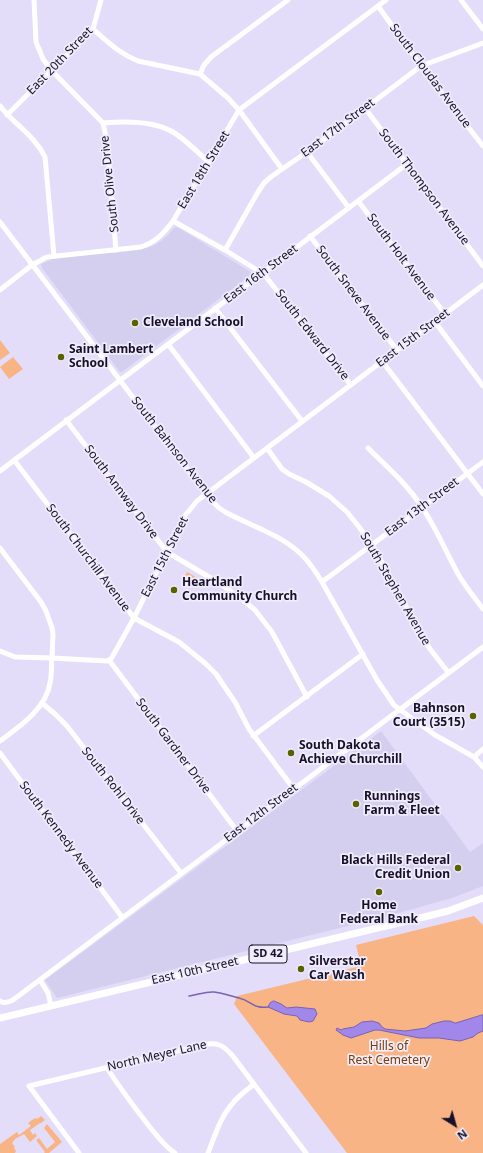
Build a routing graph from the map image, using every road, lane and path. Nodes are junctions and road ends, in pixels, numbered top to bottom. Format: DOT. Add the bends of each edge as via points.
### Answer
graph roads {
  1 [pos="34,0"];
  2 [pos="101,0"];
  3 [pos="288,0"];
  4 [pos="386,0"];
  5 [pos="461,0"];
  6 [pos="378,6"];
  7 [pos="93,29"];
  8 [pos="483,29"];
  9 [pos="483,43"];
  10 [pos="421,66"];
  11 [pos="52,71"];
  12 [pos="200,74"];
  13 [pos="0,106"];
  14 [pos="365,108"];
  15 [pos="240,110"];
  16 [pos="7,115"];
  17 [pos="103,123"];
  18 [pos="483,146"];
  19 [pos="307,152"];
  20 [pos="208,162"];
  21 [pos="407,164"];
  22 [pos="282,169"];
  23 [pos="358,201"];
  24 [pos="349,208"];
  25 [pos="173,221"];
  26 [pos="0,222"];
  27 [pos="310,236"];
  28 [pos="116,250"];
  29 [pos="225,250"];
  30 [pos="54,256"];
  31 [pos="32,265"];
  32 [pos="483,266"];
  33 [pos="263,273"];
  34 [pos="483,285"];
  35 [pos="0,290"];
  36 [pos="215,308"];
  37 [pos="444,314"];
  38 [pos="434,322"];
  39 [pos="168,344"];
  40 [pos="397,350"];
  41 [pos="382,361"];
  42 [pos="120,380"];
  43 [pos="350,384"];
  44 [pos="483,386"];
  45 [pos="66,420"];
  46 [pos="302,421"];
  47 [pos="266,448"];
  48 [pos="368,448"];
  49 [pos="254,458"];
  50 [pos="14,460"];
  51 [pos="483,462"];
  52 [pos="0,471"];
  53 [pos="468,473"];
  54 [pos="206,494"];
  55 [pos="483,494"];
  56 [pos="422,507"];
  57 [pos="372,544"];
  58 [pos="0,548"];
  59 [pos="166,552"];
  60 [pos="322,582"];
  61 [pos="483,608"];
  62 [pos="134,618"];
  63 [pos="483,647"];
  64 [pos="0,651"];
  65 [pos="363,654"];
  66 [pos="52,658"];
  67 [pos="109,660"];
  68 [pos="448,672"];
  69 [pos="307,697"];
  70 [pos="42,703"];
  71 [pos="399,710"];
  72 [pos="254,736"];
  73 [pos="0,741"];
  74 [pos="483,750"];
  75 [pos="0,753"];
  76 [pos="474,757"];
  77 [pos="483,767"];
  78 [pos="293,788"];
  79 [pos="237,831"];
  80 [pos="181,873"];
  81 [pos="483,898"];
  82 [pos="122,917"];
  83 [pos="40,980"];
  84 [pos="1,1002"];
  85 [pos="51,1006"];
  86 [pos="0,1018"];
  87 [pos="107,1068"];
  88 [pos="254,1084"];
  89 [pos="79,1153"];
  90 [pos="175,1153"];
  91 [pos="208,1153"];
  92 [pos="306,1153"];
  1 -- 11 [label="street, South Olive Drive" via="36,42 43,59"];
  2 -- 7 [label="street, East 20th Street"];
  3 -- 12 [label="street" via="211,57"];
  4 -- 6 [label="street, East 18th Street"];
  5 -- 8 [label="street"];
  6 -- 10 [label="street, South Cloudas Avenue"];
  6 -- 15 [label="street, East 18th Street"];
  7 -- 11 [label="street, East 20th Street"];
  7 -- 12 [label="street" via="116,49 138,61"];
  9 -- 10 [label="street, East 17th Street"];
  10 -- 14 [label="street, East 17th Street"];
  10 -- 18 [label="street, South Cloudas Avenue"];
  11 -- 16 [label="street, East 20th Street"];
  11 -- 17 [label="street, South Olive Drive"];
  12 -- 15 [label="street"];
  13 -- 16 [label="street"];
  14 -- 19 [label="street, East 17th Street"];
  14 -- 21 [label="street, South Thompson Avenue"];
  15 -- 20 [label="street, East 18th Street"];
  15 -- 22 [label="street"];
  16 -- 30 [label="street" via="34,140 45,157"];
  17 -- 20 [label="street" via="121,122 167,129 182,138"];
  17 -- 28 [label="street, South Olive Drive" via="107,142"];
  19 -- 22 [label="street, East 17th Street"];
  19 -- 24 [label="street"];
  20 -- 25 [label="street, East 18th Street"];
  21 -- 23 [label="street, East 16th Street"];
  21 -- 32 [label="street, South Thompson Avenue"];
  22 -- 29 [label="street, East 17th Street" via="258,192"];
  23 -- 24 [label="street, East 16th Street"];
  23 -- 37 [label="street, South Holt Avenue"];
  24 -- 27 [label="street, East 16th Street"];
  25 -- 28 [label="street, East 18th Street" via="160,236 148,244"];
  25 -- 29 [label="street, South Edward Drive"];
  26 -- 31 [label="street, South Bahnson Avenue"];
  27 -- 33 [label="street, East 16th Street"];
  27 -- 40 [label="street, South Sneve Avenue"];
  28 -- 30 [label="street, East 18th Street"];
  29 -- 33 [label="street, South Edward Drive"];
  30 -- 31 [label="street, East 18th Street"];
  31 -- 35 [label="street, East 18th Street"];
  31 -- 42 [label="street, South Bahnson Avenue"];
  33 -- 36 [label="street, East 16th Street"];
  33 -- 43 [label="street, South Edward Drive"];
  34 -- 37 [label="street, East 15th Street"];
  36 -- 39 [label="street, East 16th Street"];
  36 -- 46 [label="street"];
  37 -- 38 [label="street, East 15th Street"];
  38 -- 40 [label="street, East 15th Street"];
  38 -- 44 [label="street"];
  39 -- 42 [label="street, East 16th Street"];
  39 -- 49 [label="street"];
  40 -- 41 [label="street, East 15th Street"];
  41 -- 43 [label="street, East 15th Street"];
  41 -- 53 [label="street, South Sneve Avenue"];
  42 -- 45 [label="street, East 16th Street"];
  42 -- 54 [label="street, South Bahnson Avenue"];
  43 -- 46 [label="street, East 15th Street"];
  45 -- 50 [label="street, East 16th Street"];
  45 -- 59 [label="street, South Annway Drive"];
  46 -- 47 [label="street, East 15th Street"];
  47 -- 49 [label="street, East 15th Street"];
  47 -- 57 [label="street, South Stephen Avenue" via="282,469 335,501 352,517"];
  48 -- 56 [label="street" via="405,484"];
  49 -- 54 [label="street, East 15th Street"];
  50 -- 52 [label="street, East 16th Street"];
  50 -- 62 [label="street, South Churchill Avenue"];
  51 -- 53 [label="street, East 13th Street"];
  53 -- 55 [label="street, South Sneve Avenue"];
  53 -- 56 [label="street, East 13th Street"];
  54 -- 59 [label="street, East 15th Street" via="183,518"];
  54 -- 60 [label="street, South Bahnson Avenue" via="225,512 295,548"];
  56 -- 57 [label="street, East 13th Street"];
  56 -- 61 [label="street" via="458,573"];
  57 -- 60 [label="street, East 13th Street"];
  57 -- 68 [label="street, South Stephen Avenue" via="422,636"];
  58 -- 66 [label="street" via="46,610 52,628"];
  59 -- 62 [label="street, East 15th Street"];
  59 -- 69 [label="street, South Annway Drive" via="219,583 255,610 272,632"];
  60 -- 65 [label="street, South Bahnson Avenue"];
  62 -- 67 [label="street, East 15th Street"];
  62 -- 72 [label="street, South Churchill Avenue" via="179,642 206,664 228,690"];
  63 -- 68 [label="street, East 12th Street"];
  64 -- 66 [label="street" via="15,657"];
  65 -- 69 [label="street"];
  65 -- 71 [label="street, South Bahnson Avenue" via="382,688"];
  66 -- 67 [label="street"];
  66 -- 70 [label="street" via="50,684"];
  67 -- 79 [label="street, South Gardner Drive"];
  68 -- 71 [label="street, East 12th Street"];
  69 -- 72 [label="street"];
  70 -- 73 [label="street" via="27,721"];
  70 -- 80 [label="street, South Rohl Drive" via="67,726"];
  71 -- 76 [label="street, South Bahnson Avenue" via="443,740"];
  71 -- 78 [label="street, East 12th Street"];
  72 -- 78 [label="street, South Churchill Avenue"];
  74 -- 76 [label="street"];
  75 -- 82 [label="street, South Kennedy Avenue"];
  76 -- 77 [label="street, South Bahnson Avenue"];
  78 -- 79 [label="street, East 12th Street"];
  79 -- 80 [label="street, East 12th Street"];
  80 -- 82 [label="street, East 12th Street"];
  81 -- 85 [label="main road, East 10th Street / SD 42" via="448,911"];
  82 -- 83 [label="street, East 12th Street"];
  83 -- 84 [label="street, East 12th Street" via="13,1000"];
  83 -- 85 [label="street" via="48,993"];
  85 -- 86 [label="main road, East 10th Street / SD 42"];
  87 -- 88 [label="street, North Meyer Lane" via="215,1044 232,1055"];
  87 -- 89 [label="street, North Meyer Lane" via="29,1086"];
  87 -- 90 [label="street" via="152,1130"];
  88 -- 91 [label="street" via="226,1111"];
  88 -- 92 [label="street, North Meyer Lane"];
}
